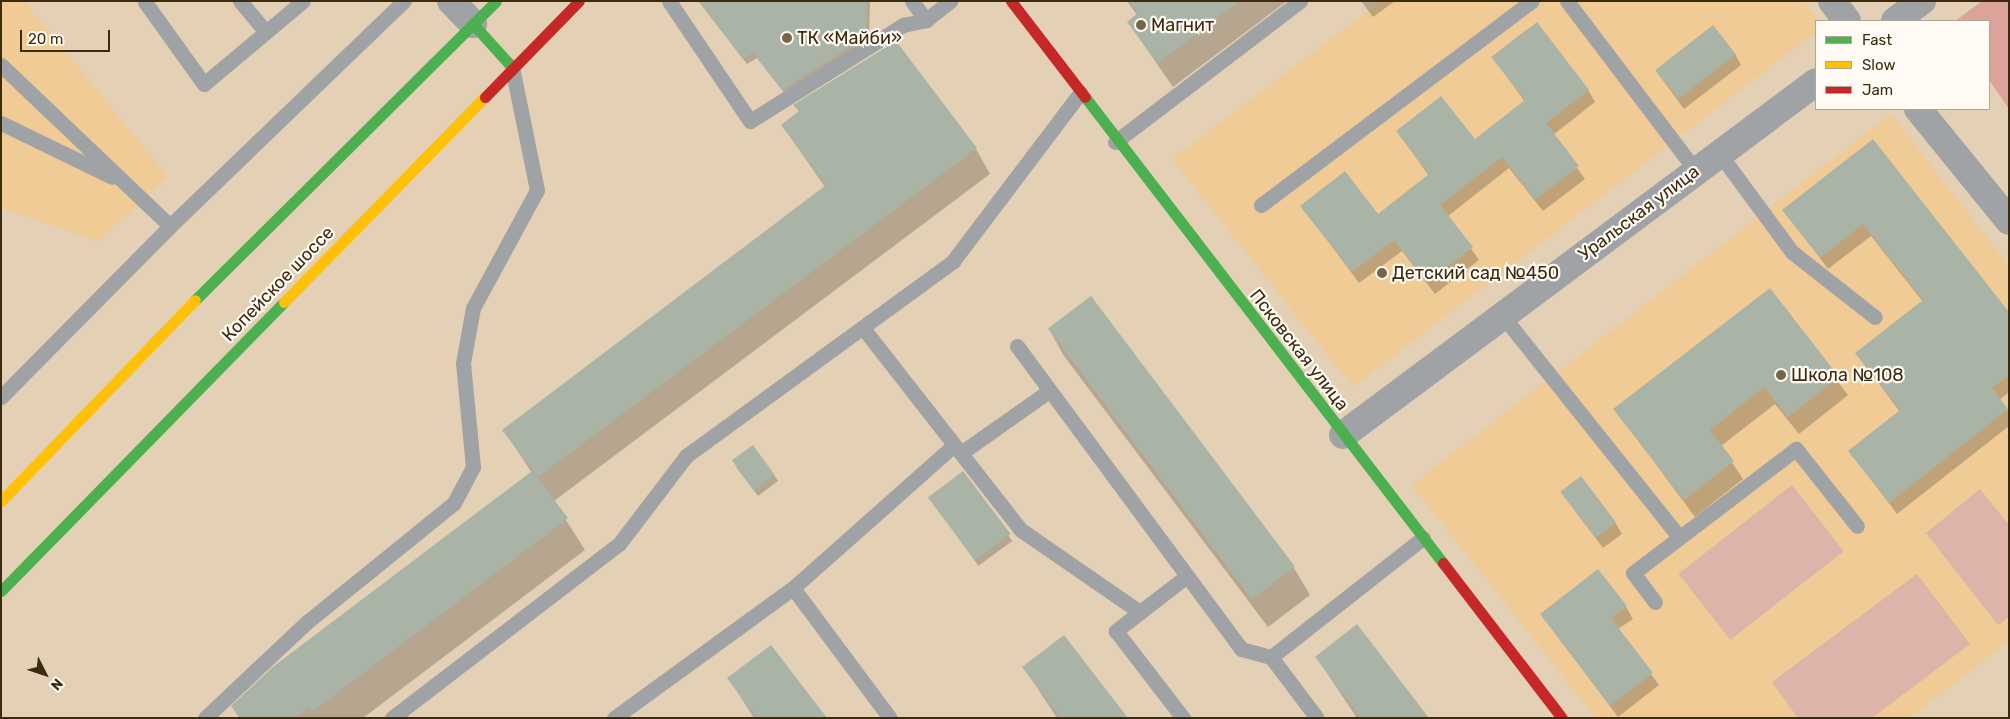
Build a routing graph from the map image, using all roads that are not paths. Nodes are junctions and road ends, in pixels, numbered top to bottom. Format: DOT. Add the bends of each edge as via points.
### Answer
graph roads {
  1 [pos="240,1"];
  2 [pos="303,1"];
  3 [pos="404,1"];
  4 [pos="451,1"];
  5 [pos="496,1"];
  6 [pos="579,1"];
  7 [pos="669,1"];
  8 [pos="912,1"];
  9 [pos="950,1"];
  10 [pos="1010,1"];
  11 [pos="1300,1"];
  12 [pos="1532,1"];
  13 [pos="1567,1"];
  14 [pos="1832,1"];
  15 [pos="1922,1"];
  16 [pos="145,2"];
  17 [pos="926,20"];
  18 [pos="1847,20"];
  19 [pos="1896,20"];
  20 [pos="473,24"];
  21 [pos="266,32"];
  22 [pos="1,66"];
  23 [pos="512,67"];
  24 [pos="1815,83"];
  25 [pos="1080,93"];
  26 [pos="1919,110"];
  27 [pos="1,123"];
  28 [pos="1115,142"];
  29 [pos="1720,153"];
  30 [pos="1696,171"];
  31 [pos="127,184"];
  32 [pos="1261,205"];
  33 [pos="2009,221"];
  34 [pos="170,226"];
  35 [pos="1502,316"];
  36 [pos="1875,317"];
  37 [pos="863,328"];
  38 [pos="1017,346"];
  39 [pos="1049,391"];
  40 [pos="1,398"];
  41 [pos="1343,435"];
  42 [pos="958,449"];
  43 [pos="1,500"];
  44 [pos="1857,526"];
  45 [pos="1679,537"];
  46 [pos="1423,538"];
  47 [pos="1186,576"];
  48 [pos="793,588"];
  49 [pos="1,591"];
  50 [pos="1655,602"];
  51 [pos="1140,612"];
  52 [pos="1271,657"];
  53 [pos="395,717"];
  54 [pos="205,718"];
  55 [pos="614,718"];
  56 [pos="890,718"];
  57 [pos="1183,718"];
  58 [pos="1317,718"];
  59 [pos="1562,718"];
  1 -- 21 [label="lane"];
  2 -- 21 [label="lane"];
  3 -- 34 [label="lane"];
  4 -- 20 [label="street"];
  5 -- 20 [label="main road"];
  6 -- 23 [label="main road, Копейское шоссе"];
  7 -- 17 [label="lane" via="750,121 903,25"];
  8 -- 17 [label="lane"];
  9 -- 17 [label="lane"];
  10 -- 25 [label="main road, Псковская улица"];
  11 -- 28 [label="lane"];
  12 -- 32 [label="lane"];
  13 -- 30 [label="lane"];
  14 -- 18 [label="street"];
  15 -- 19 [label="street"];
  16 -- 21 [label="lane" via="204,84"];
  20 -- 23 [label="main road"];
  20 -- 43 [label="main road" via="166,329"];
  22 -- 31 [label="lane"];
  23 -- 49 [label="main road, Копейское шоссе"];
  23 -- 54 [label="lane" via="537,190 473,308 463,363 473,467 454,504 307,622"];
  24 -- 29 [label="street, Уральская улица"];
  25 -- 28 [label="main road, Псковская улица"];
  25 -- 37 [label="lane" via="953,261"];
  26 -- 33 [label="street"];
  27 -- 31 [label="lane"];
  28 -- 41 [label="main road, Псковская улица"];
  29 -- 30 [label="street, Уральская улица"];
  29 -- 36 [label="lane" via="1792,252"];
  30 -- 35 [label="street, Уральская улица"];
  31 -- 34 [label="lane"];
  34 -- 40 [label="lane"];
  35 -- 41 [label="street, Уральская улица"];
  35 -- 45 [label="lane"];
  37 -- 42 [label="lane"];
  37 -- 53 [label="lane" via="686,456 619,544"];
  38 -- 39 [label="lane"];
  39 -- 42 [label="lane"];
  39 -- 47 [label="lane"];
  41 -- 46 [label="main road, Псковская улица"];
  42 -- 48 [label="lane"];
  42 -- 51 [label="lane" via="1021,530"];
  44 -- 45 [label="lane" via="1796,449"];
  45 -- 50 [label="lane" via="1633,573"];
  46 -- 52 [label="lane"];
  46 -- 59 [label="main road, Псковская улица"];
  47 -- 51 [label="lane"];
  47 -- 52 [label="lane" via="1241,649"];
  48 -- 55 [label="lane"];
  48 -- 56 [label="lane"];
  51 -- 57 [label="lane" via="1116,631"];
  52 -- 58 [label="lane"];
}
